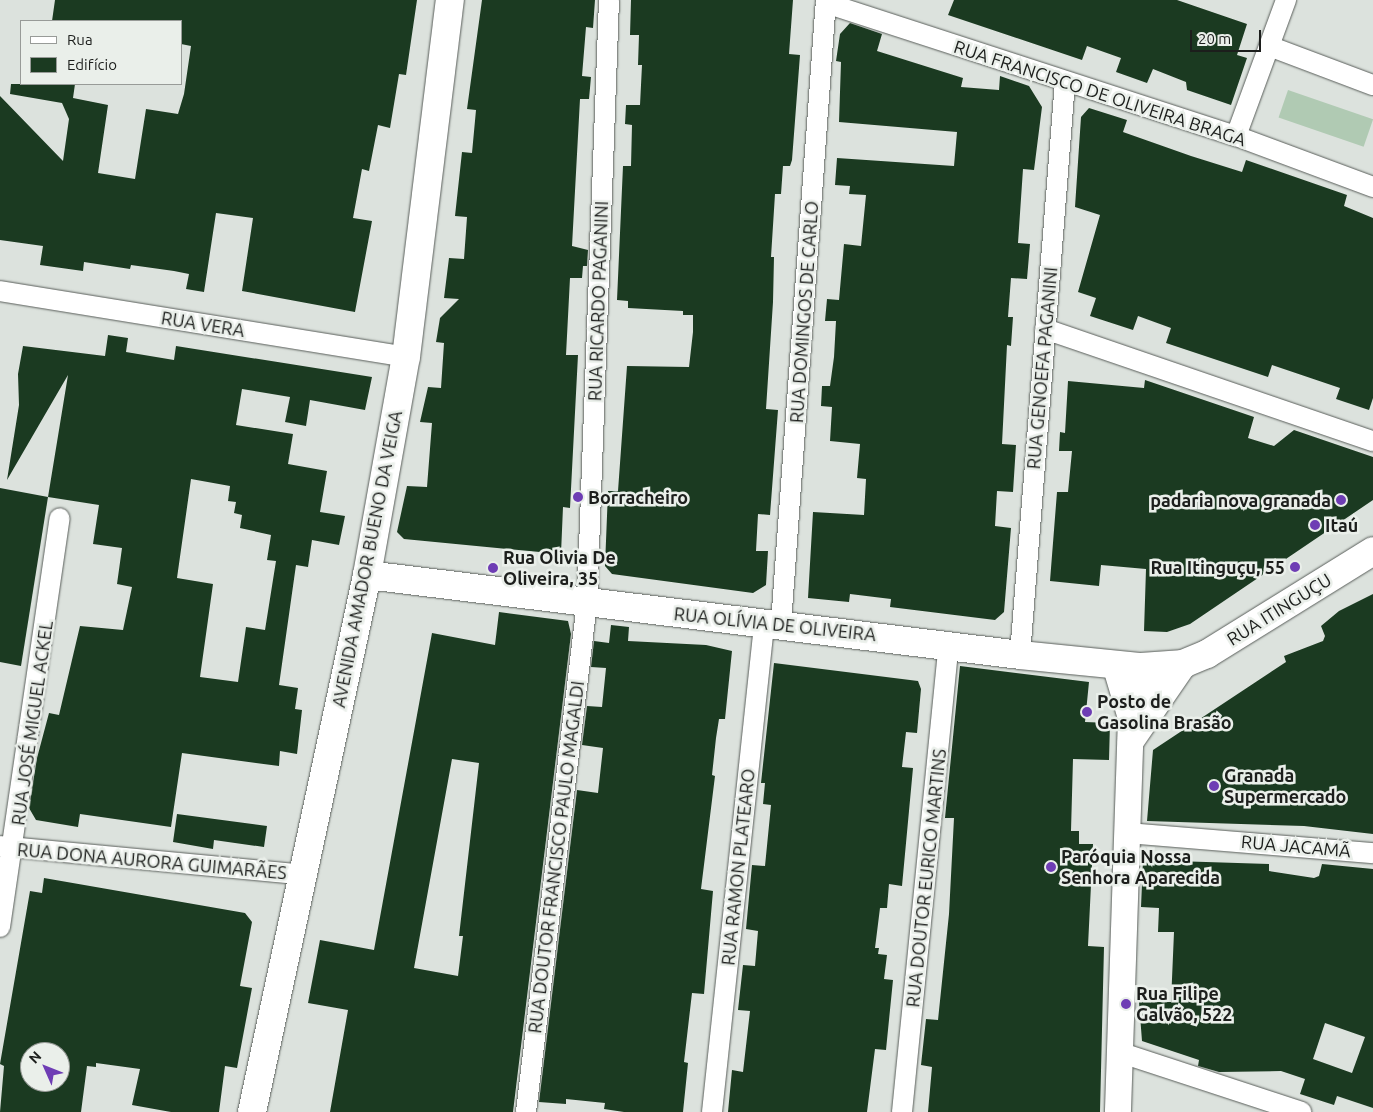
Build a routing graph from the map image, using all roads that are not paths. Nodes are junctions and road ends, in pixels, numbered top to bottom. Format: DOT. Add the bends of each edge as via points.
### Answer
graph roads {
  1 [pos="450,0"];
  2 [pos="609,0"];
  3 [pos="1286,0"];
  4 [pos="826,1"];
  5 [pos="1269,46"];
  6 [pos="1065,82"];
  7 [pos="1373,85"];
  8 [pos="1236,136"];
  9 [pos="1373,187"];
  10 [pos="0,291"];
  11 [pos="1045,329"];
  12 [pos="406,357"];
  13 [pos="1373,441"];
  14 [pos="60,518"];
  15 [pos="1373,551"];
  16 [pos="367,575"];
  17 [pos="587,603"];
  18 [pos="773,623"];
  19 [pos="950,644"];
  20 [pos="1020,655"];
  21 [pos="1115,664"];
  22 [pos="1184,664"];
  23 [pos="1127,696"];
  24 [pos="1131,741"];
  25 [pos="1128,833"];
  26 [pos="7,847"];
  27 [pos="1373,853"];
  28 [pos="304,875"];
  29 [pos="0,927"];
  30 [pos="1119,1052"];
  31 [pos="252,1112"];
  32 [pos="526,1112"];
  33 [pos="712,1112"];
  34 [pos="902,1112"];
  35 [pos="1118,1112"];
  36 [pos="1302,1112"];
  1 -- 12 [label="main road, AVENIDA AMADOR BUENO DA VEIGA"];
  2 -- 17 [label="street, RUA RICARDO PAGANINI"];
  3 -- 5 [label="street"];
  4 -- 6 [label="street, RUA FRANCISCO DE OLIVEIRA BRAGA"];
  4 -- 18 [label="street, RUA DOMINGOS DE CARLO"];
  5 -- 7 [label="street"];
  5 -- 8 [label="street"];
  6 -- 8 [label="street, RUA FRANCISCO DE OLIVEIRA BRAGA"];
  6 -- 11 [label="street, RUA GENOEFA PAGANINI"];
  8 -- 9 [label="street, RUA FRANCISCO DE OLIVEIRA BRAGA"];
  10 -- 12 [label="street, RUA VERA"];
  11 -- 13 [label="street"];
  11 -- 20 [label="street, RUA GENOEFA PAGANINI"];
  12 -- 16 [label="main road, AVENIDA AMADOR BUENO DA VEIGA"];
  14 -- 26 [label="street, RUA JOSÉ MIGUEL ACKEL"];
  15 -- 22 [label="main road, RUA ITINGUÇU" via="1215,649"];
  16 -- 17 [label="main road, RUA OLÍVIA DE OLIVEIRA"];
  16 -- 28 [label="main road, AVENIDA AMADOR BUENO DA VEIGA"];
  17 -- 18 [label="main road, RUA OLÍVIA DE OLIVEIRA"];
  17 -- 32 [label="street, RUA DOUTOR FRANCISCO PAULO MAGALDI"];
  18 -- 19 [label="main road, RUA OLÍVIA DE OLIVEIRA"];
  18 -- 33 [label="street, RUA RAMON PLATEARO"];
  19 -- 20 [label="main road, RUA OLÍVIA DE OLIVEIRA"];
  19 -- 34 [label="street, RUA DOUTOR EURICO MARTINS"];
  20 -- 21 [label="main road, RUA OLÍVIA DE OLIVEIRA"];
  21 -- 22 [label="main road, RUA OLÍVIA DE OLIVEIRA"];
  21 -- 23 [label="street"];
  22 -- 23 [label="main road, RUA ITINGUÇU" via="1148,678"];
  22 -- 24 [label="street"];
  23 -- 24 [label="street"];
  24 -- 25 [label="street"];
  25 -- 27 [label="street, RUA JACAMÃ"];
  25 -- 30 [label="street"];
  26 -- 28 [label="street, RUA DONA AURORA GUIMARÃES"];
  26 -- 29 [label="street, RUA JOSÉ MIGUEL ACKEL"];
  28 -- 31 [label="main road, AVENIDA AMADOR BUENO DA VEIGA"];
  30 -- 35 [label="street"];
  30 -- 36 [label="street"];
}
